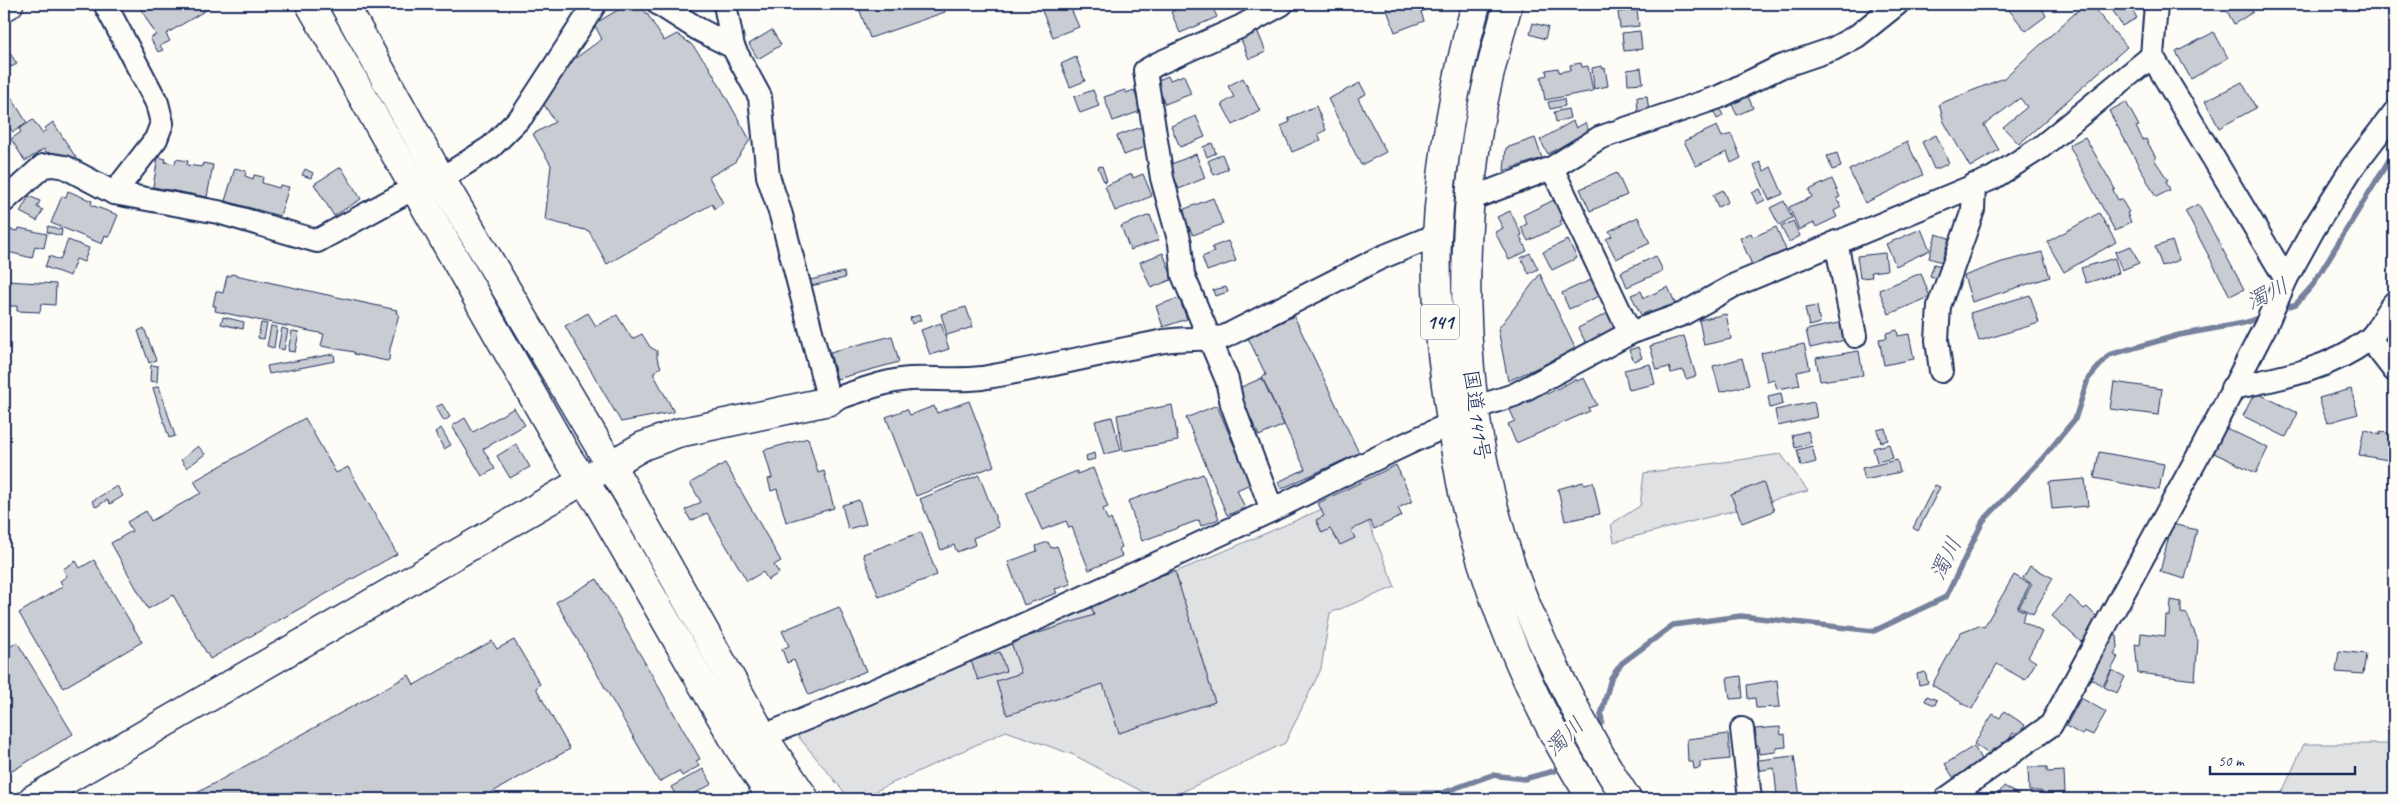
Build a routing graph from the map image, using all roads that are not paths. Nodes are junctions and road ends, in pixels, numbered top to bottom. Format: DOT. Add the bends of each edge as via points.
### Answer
graph roads {
  1 [pos="9,4"];
  2 [pos="105,4"];
  3 [pos="310,4"];
  4 [pos="344,4"];
  5 [pos="595,4"];
  6 [pos="659,4"];
  7 [pos="725,4"];
  8 [pos="1282,4"];
  9 [pos="1476,4"];
  10 [pos="1508,4"];
  11 [pos="1897,4"];
  12 [pos="2156,4"];
  13 [pos="4,7"];
  14 [pos="733,48"];
  15 [pos="2152,56"];
  16 [pos="2394,113"];
  17 [pos="1552,168"];
  18 [pos="429,183"];
  19 [pos="1974,185"];
  20 [pos="114,193"];
  21 [pos="1470,199"];
  22 [pos="4,201"];
  23 [pos="1437,240"];
  24 [pos="1836,242"];
  25 [pos="2286,279"];
  26 [pos="2394,303"];
  27 [pos="1630,333"];
  28 [pos="1855,336"];
  29 [pos="2370,339"];
  30 [pos="1209,340"];
  31 [pos="2394,370"];
  32 [pos="1941,371"];
  33 [pos="2232,388"];
  34 [pos="829,401"];
  35 [pos="1474,408"];
  36 [pos="1451,424"];
  37 [pos="611,464"];
  38 [pos="583,481"];
  39 [pos="1272,510"];
  40 [pos="1742,730"];
  41 [pos="763,736"];
  42 [pos="1621,791"];
  43 [pos="33,799"];
  44 [pos="773,799"];
  45 [pos="805,799"];
  46 [pos="1592,799"];
  47 [pos="1750,799"];
  48 [pos="1946,799"];
  1 -- 13 [label="main road"];
  2 -- 20 [label="street" via="157,103 162,122 156,139"];
  3 -- 18 [label="main road"];
  4 -- 18 [label="main road"];
  5 -- 18 [label="street" via="522,116 490,147"];
  6 -- 14 [label="street"];
  7 -- 14 [label="street"];
  8 -- 30 [label="street" via="1145,71 1162,178 1180,243 1183,275"];
  9 -- 23 [label="main road, 国道141号 / 141" via="1457,76 1446,138"];
  10 -- 21 [label="main road, 国道141号 / 141" via="1483,104"];
  11 -- 17 [label="street" via="1857,36 1833,49 1780,67 1719,96 1599,138"];
  12 -- 15 [label="street"];
  14 -- 34 [label="street" via="760,97 768,176"];
  15 -- 19 [label="street" via="2040,148 1993,178"];
  15 -- 25 [label="street"];
  16 -- 25 [label="street" via="2352,168"];
  17 -- 21 [label="street"];
  17 -- 27 [label="street"];
  18 -- 20 [label="street" via="317,241 218,212"];
  18 -- 37 [label="main road"];
  18 -- 38 [label="main road" via="567,456"];
  19 -- 24 [label="street"];
  19 -- 32 [label="street" via="1973,210 1939,306 1937,340"];
  20 -- 22 [label="street" via="64,167 43,166"];
  21 -- 35 [label="main road, 国道141号 / 141" via="1466,302"];
  23 -- 30 [label="street" via="1424,240 1380,258 1238,331"];
  23 -- 36 [label="main road, 国道141号 / 141" via="1442,361"];
  24 -- 27 [label="street" via="1735,285 1683,314"];
  24 -- 28 [label="street"];
  25 -- 33 [label="street" via="2277,303"];
  26 -- 29 [label="street"];
  27 -- 35 [label="street" via="1514,394"];
  29 -- 31 [label="street"];
  29 -- 33 [label="street" via="2329,364 2283,378"];
  30 -- 34 [label="street" via="1190,338 1164,342 980,378 908,379"];
  30 -- 39 [label="street" via="1228,380 1232,404"];
  33 -- 48 [label="street" via="2051,725"];
  34 -- 37 [label="main road" via="678,433 643,446"];
  35 -- 42 [label="main road, 国道141号 / 141" via="1485,472 1500,529 1531,618"];
  36 -- 39 [label="street"];
  36 -- 46 [label="main road, 国道141号 / 141" via="1466,508 1508,636 1546,719"];
  37 -- 38 [label="main road"];
  37 -- 41 [label="main road"];
  38 -- 43 [label="main road"];
  38 -- 44 [label="main road" via="739,748"];
  39 -- 41 [label="street" via="1026,624"];
  40 -- 47 [label="street"];
  41 -- 45 [label="main road"];
}
